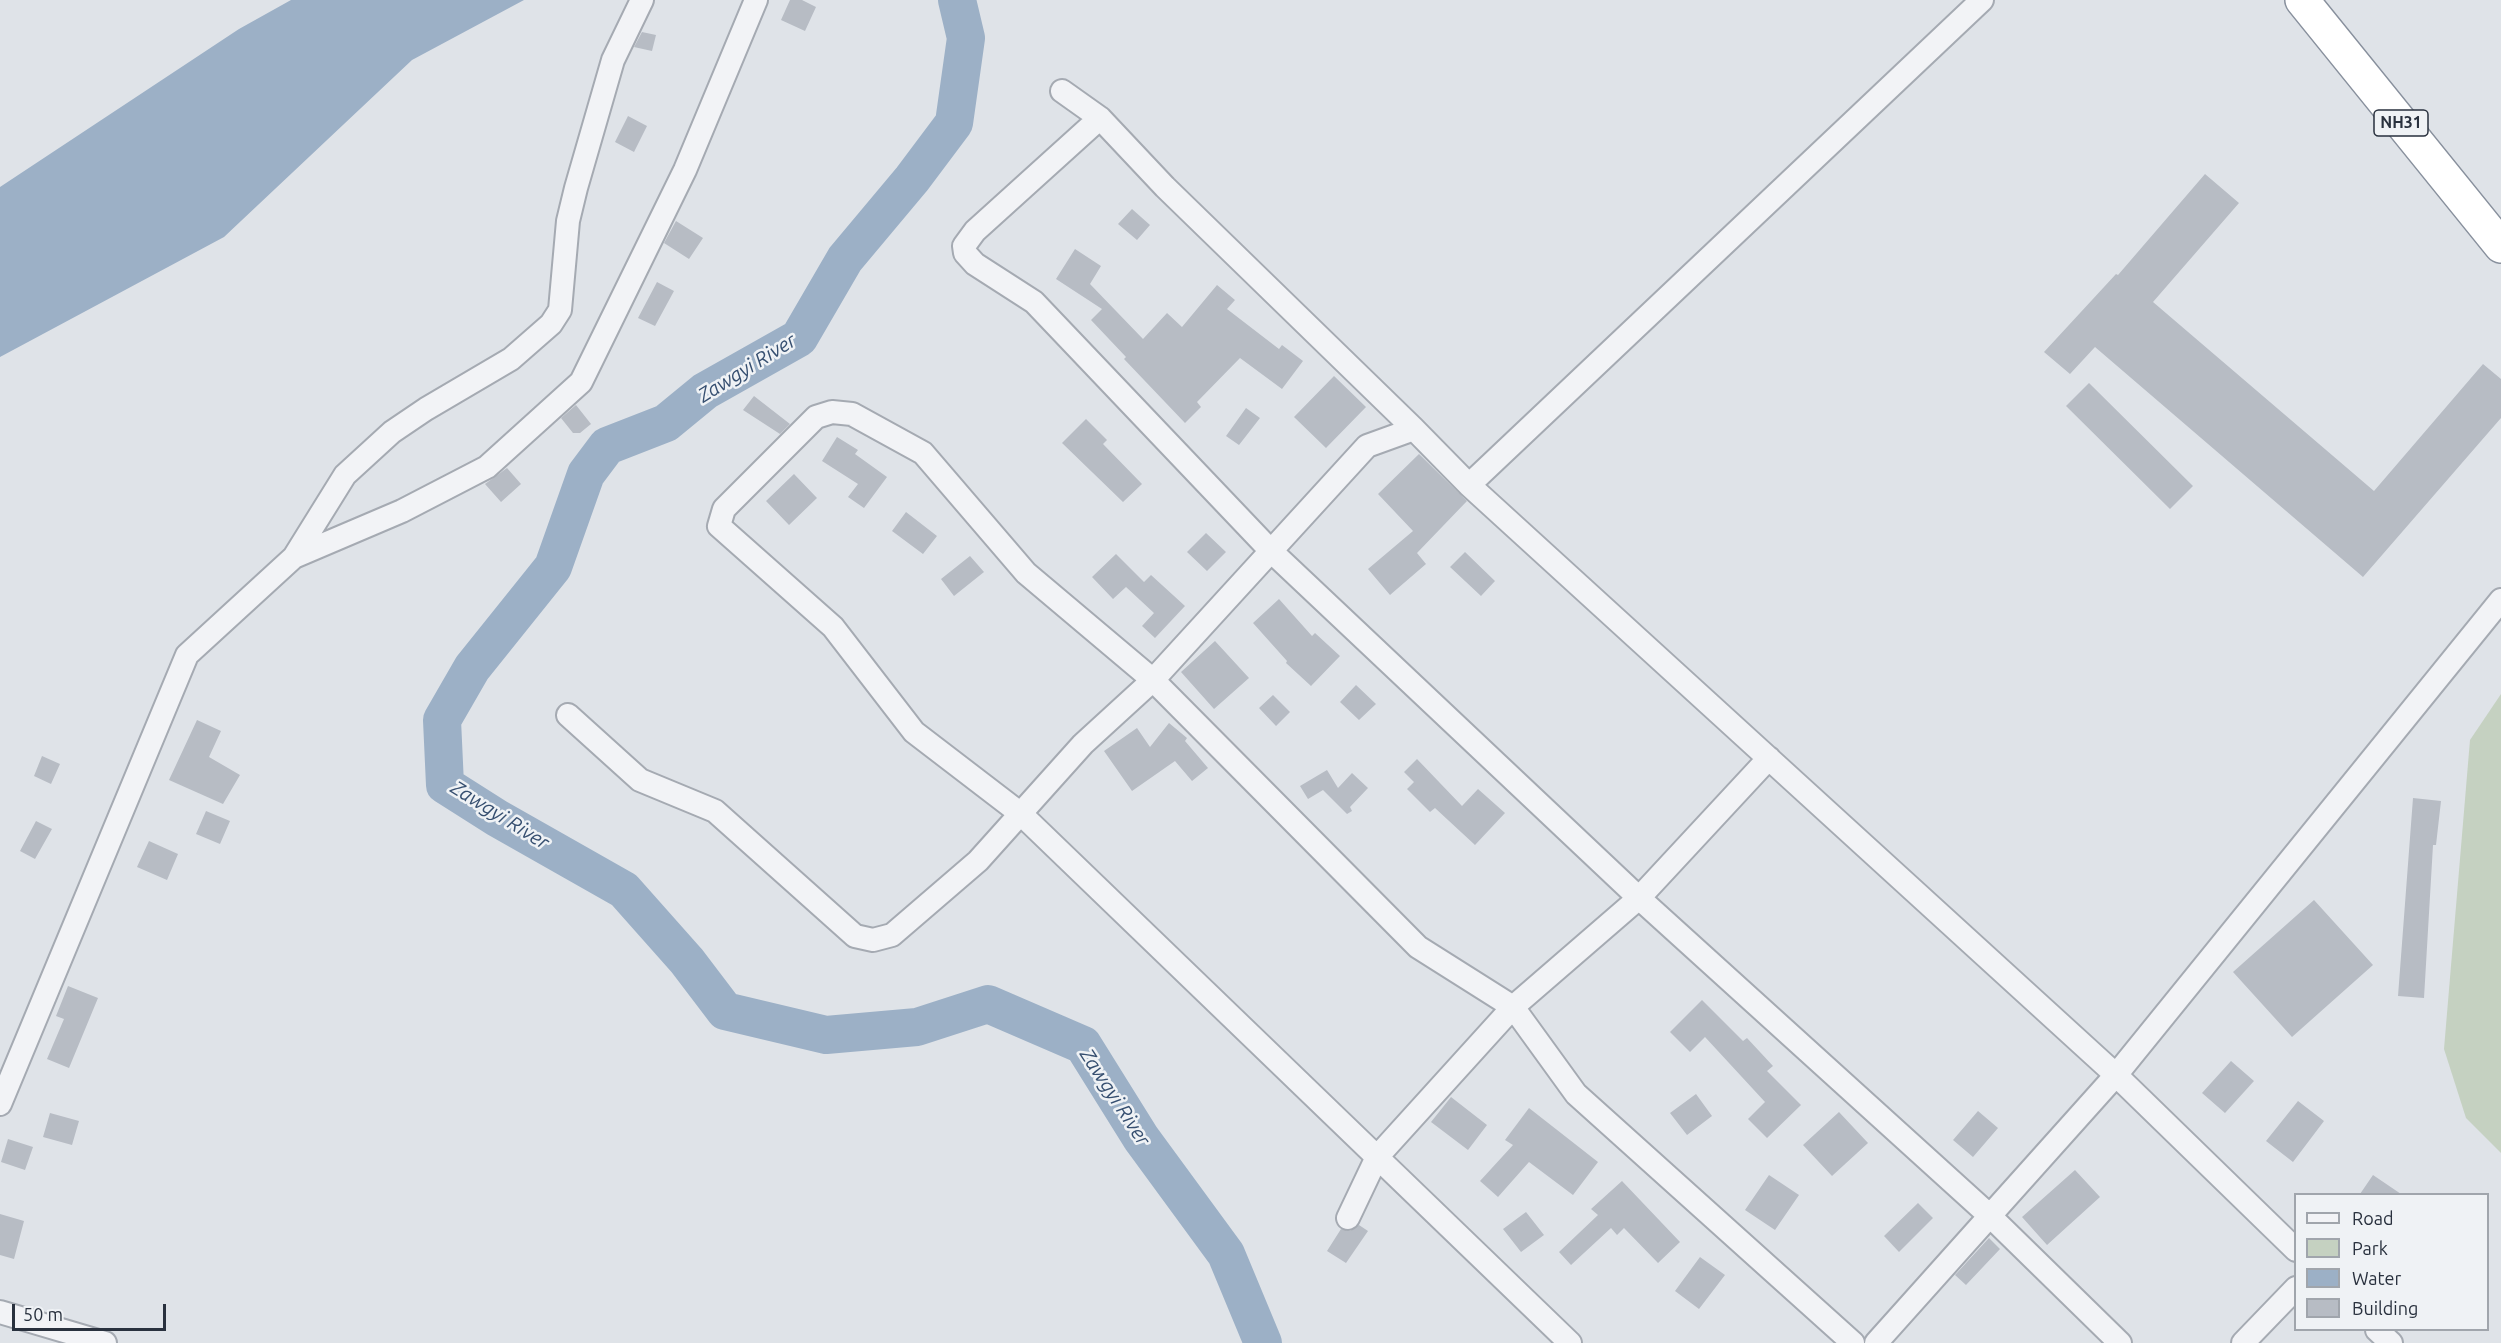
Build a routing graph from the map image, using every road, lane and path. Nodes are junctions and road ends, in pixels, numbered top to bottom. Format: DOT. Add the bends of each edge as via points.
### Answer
graph roads {
  1 [pos="642,0"];
  2 [pos="756,0"];
  3 [pos="1982,0"];
  4 [pos="2302,0"];
  5 [pos="1062,92"];
  6 [pos="1100,118"];
  7 [pos="2501,244"];
  8 [pos="1414,429"];
  9 [pos="1469,484"];
  10 [pos="1271,550"];
  11 [pos="294,557"];
  12 [pos="2501,600"];
  13 [pos="1153,680"];
  14 [pos="568,715"];
  15 [pos="1769,758"];
  16 [pos="1021,814"];
  17 [pos="1639,898"];
  18 [pos="1513,1007"];
  19 [pos="2116,1076"];
  20 [pos="0,1104"];
  21 [pos="1377,1157"];
  22 [pos="1990,1216"];
  23 [pos="1348,1218"];
  24 [pos="2294,1249"];
  25 [pos="2294,1289"];
  26 [pos="0,1312"];
  27 [pos="2379,1331"];
  28 [pos="105,1343"];
  29 [pos="1570,1343"];
  30 [pos="1853,1343"];
  31 [pos="1876,1343"];
  32 [pos="2120,1343"];
  33 [pos="2243,1343"];
  34 [pos="2391,1343"];
  1 -- 11 [label="street" via="613,60 576,188 568,221 560,310 551,324 512,359 392,432 345,475"];
  2 -- 11 [label="street" via="685,170 581,382 487,467 402,511"];
  3 -- 9 [label="street"];
  4 -- 7 [label="highway, NH31"];
  5 -- 6 [label="street"];
  6 -- 8 [label="street"];
  6 -- 10 [label="street" via="975,231 964,246 965,253 975,264 1034,302"];
  8 -- 9 [label="street"];
  8 -- 10 [label="street" via="1367,446"];
  9 -- 15 [label="street"];
  10 -- 13 [label="street"];
  10 -- 17 [label="street"];
  11 -- 20 [label="street" via="187,655"];
  12 -- 19 [label="street"];
  13 -- 16 [label="street" via="1083,744"];
  13 -- 16 [label="street" via="1026,573 923,453 852,414 832,411 816,417 724,509 719,526 833,627 914,732"];
  13 -- 18 [label="street" via="1418,947"];
  14 -- 16 [label="street" via="640,780 715,811 855,936 873,940 892,935 978,861"];
  15 -- 17 [label="street"];
  15 -- 19 [label="street"];
  16 -- 21 [label="street"];
  17 -- 18 [label="street"];
  17 -- 22 [label="street"];
  18 -- 21 [label="street"];
  18 -- 30 [label="street" via="1576,1094"];
  19 -- 22 [label="street"];
  19 -- 24 [label="street"];
  21 -- 23 [label="street"];
  21 -- 29 [label="street"];
  22 -- 31 [label="street"];
  22 -- 32 [label="street"];
  25 -- 33 [label="street"];
  26 -- 28 [label="street"];
  27 -- 34 [label="street"];
}
